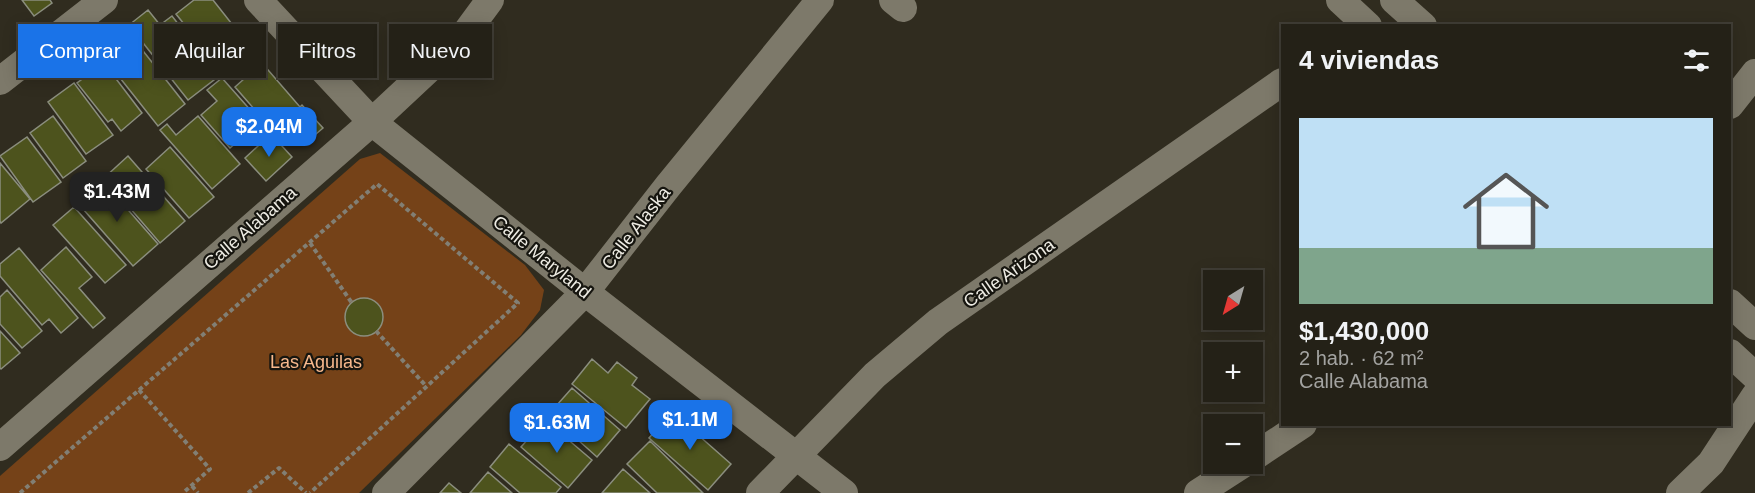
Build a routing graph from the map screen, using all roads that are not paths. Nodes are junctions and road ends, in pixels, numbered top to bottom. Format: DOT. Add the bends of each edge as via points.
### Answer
graph roads {
  1 [pos="104,0"];
  2 [pos="258,0"];
  3 [pos="490,0"];
  4 [pos="820,0"];
  5 [pos="1394,0"];
  6 [pos="1421,24"];
  7 [pos="1755,73"];
  8 [pos="0,81"];
  9 [pos="1281,83"];
  10 [pos="1731,104"];
  11 [pos="372,122"];
  12 [pos="585,292"];
  13 [pos="1731,304"];
  14 [pos="1755,326"];
  15 [pos="1731,354"];
  16 [pos="1755,376"];
  17 [pos="1755,396"];
  18 [pos="1300,426"];
  19 [pos="0,447"];
  20 [pos="1263,451"];
  21 [pos="795,456"];
  22 [pos="1227,474"];
  23 [pos="386,493"];
  24 [pos="760,493"];
  25 [pos="844,493"];
  26 [pos="1198,493"];
  27 [pos="1680,493"];
  1 -- 8 [label="street"];
  2 -- 11 [label="street, Calle Maryland"];
  3 -- 11 [label="street, Calle Alabama" via="462,38"];
  4 -- 12 [label="street, Calle Alaska"];
  5 -- 6 [label="street"];
  7 -- 10 [label="street"];
  9 -- 21 [label="street, Calle Arizona" via="938,322 874,375"];
  11 -- 12 [label="street, Calle Maryland"];
  11 -- 19 [label="street, Calle Alabama"];
  12 -- 21 [label="street, Calle Maryland"];
  12 -- 23 [label="street, Calle Alaska"];
  13 -- 14 [label="street"];
  15 -- 16 [label="street"];
  17 -- 27 [label="street" via="1711,463"];
  18 -- 20 [label="street"];
  21 -- 24 [label="street, Calle Arizona"];
  21 -- 25 [label="street, Calle Maryland"];
  22 -- 26 [label="street"];
}
